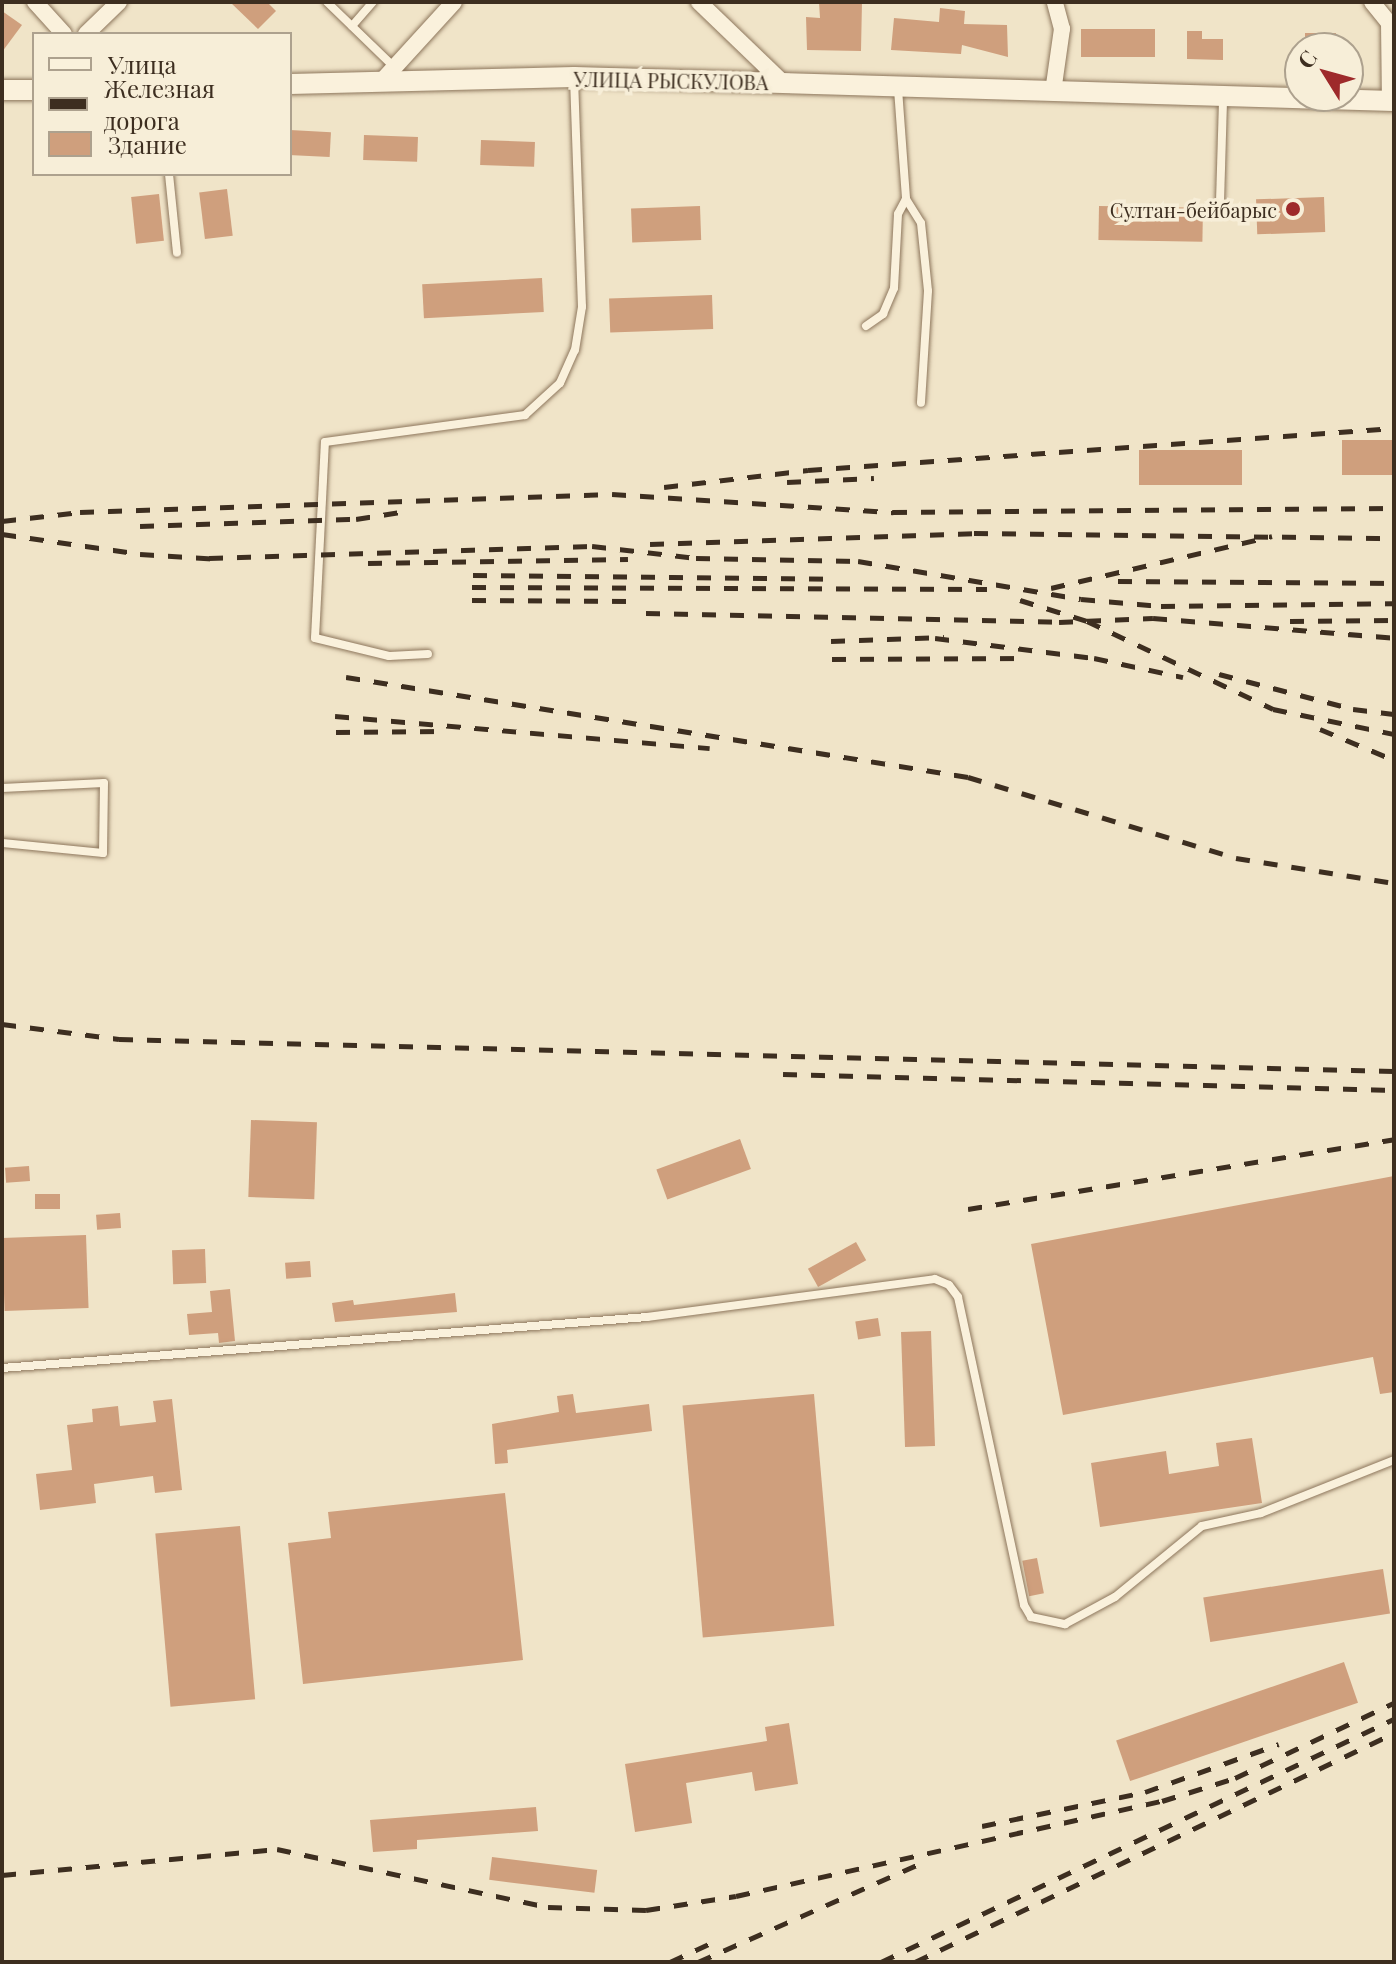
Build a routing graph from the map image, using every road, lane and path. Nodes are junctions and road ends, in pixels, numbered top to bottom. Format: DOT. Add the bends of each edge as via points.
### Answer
graph roads {
  1 [pos="35,2"];
  2 [pos="119,2"];
  3 [pos="327,2"];
  4 [pos="373,2"];
  5 [pos="454,2"];
  6 [pos="699,2"];
  7 [pos="1055,2"];
  8 [pos="1375,5"];
  9 [pos="1392,20"];
  10 [pos="352,26"];
  11 [pos="62,32"];
  12 [pos="88,32"];
  13 [pos="388,75"];
  14 [pos="574,77"];
  15 [pos="782,82"];
  16 [pos="292,84"];
  17 [pos="898,86"];
  18 [pos="2,90"];
  19 [pos="32,90"];
  20 [pos="1053,92"];
  21 [pos="1223,98"];
  22 [pos="1392,101"];
  23 [pos="169,176"];
  24 [pos="906,199"];
  25 [pos="1220,202"];
  26 [pos="177,253"];
  27 [pos="866,326"];
  28 [pos="921,403"];
  29 [pos="428,654"];
  30 [pos="2,788"];
  31 [pos="2,843"];
  32 [pos="2,1368"];
  33 [pos="1394,1460"];
  1 -- 11 [label="street"];
  2 -- 12 [label="street"];
  3 -- 10 [label="lane"];
  4 -- 10 [label="lane"];
  5 -- 13 [label="street"];
  6 -- 15 [label="street"];
  7 -- 20 [label="street" via="1062,29"];
  8 -- 9 [label="street"];
  9 -- 22 [label="street"];
  10 -- 13 [label="lane"];
  13 -- 14 [label="street, УЛИЦА РЫСКУЛОВА"];
  13 -- 16 [label="street, УЛИЦА РЫСКУЛОВА"];
  14 -- 15 [label="street, УЛИЦА РЫСКУЛОВА"];
  14 -- 29 [label="lane" via="582,307 575,350 560,383 525,415 376,431 325,442 315,638 389,656"];
  15 -- 17 [label="street, УЛИЦА РЫСКУЛОВА"];
  17 -- 20 [label="street, УЛИЦА РЫСКУЛОВА"];
  17 -- 24 [label="lane"];
  18 -- 19 [label="street"];
  20 -- 21 [label="street, УЛИЦА РЫСКУЛОВА"];
  21 -- 22 [label="street, УЛИЦА РЫСКУЛОВА"];
  21 -- 25 [label="lane"];
  23 -- 26 [label="lane"];
  24 -- 27 [label="lane" via="898,214 894,288 883,314"];
  24 -- 28 [label="lane" via="921,223 928,291"];
  30 -- 31 [label="lane" via="104,783 103,853"];
  32 -- 33 [label="lane" via="647,1317 935,1279 958,1297 1024,1605 1031,1617 1065,1624 1115,1597 1202,1526 1261,1513"];
}
